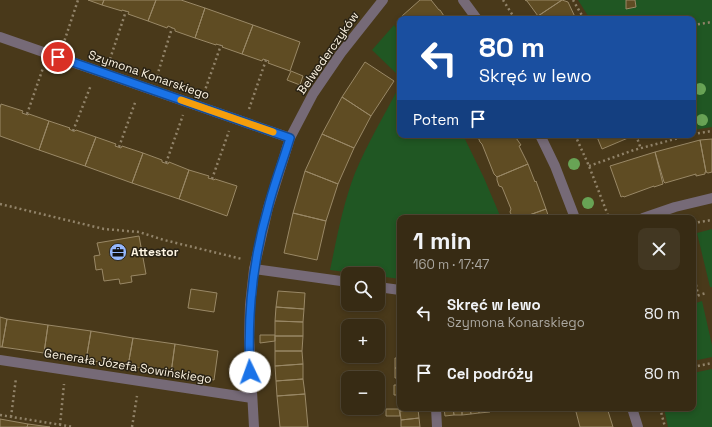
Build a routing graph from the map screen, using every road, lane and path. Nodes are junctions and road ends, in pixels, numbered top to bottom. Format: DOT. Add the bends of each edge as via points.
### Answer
graph roads {
  1 [pos="78,0"];
  2 [pos="383,0"];
  3 [pos="463,0"];
  4 [pos="504,0"];
  5 [pos="573,0"];
  6 [pos="126,11"];
  7 [pos="475,16"];
  8 [pos="513,16"];
  9 [pos="582,16"];
  10 [pos="712,22"];
  11 [pos="696,24"];
  12 [pos="172,28"];
  13 [pos="0,37"];
  14 [pos="221,45"];
  15 [pos="62,49"];
  16 [pos="266,60"];
  17 [pos="45,63"];
  18 [pos="107,65"];
  19 [pos="93,79"];
  20 [pos="156,83"];
  21 [pos="138,94"];
  22 [pos="201,99"];
  23 [pos="184,111"];
  24 [pos="27,114"];
  25 [pos="247,115"];
  26 [pos="230,127"];
  27 [pos="73,131"];
  28 [pos="712,131"];
  29 [pos="696,134"];
  30 [pos="290,138"];
  31 [pos="541,138"];
  32 [pos="576,138"];
  33 [pos="637,138"];
  34 [pos="681,138"];
  35 [pos="119,147"];
  36 [pos="641,149"];
  37 [pos="166,163"];
  38 [pos="589,166"];
  39 [pos="212,179"];
  40 [pos="712,198"];
  41 [pos="0,204"];
  42 [pos="574,215"];
  43 [pos="608,215"];
  44 [pos="652,215"];
  45 [pos="712,220"];
  46 [pos="696,223"];
  47 [pos="247,260"];
  48 [pos="254,269"];
  49 [pos="341,281"];
  50 [pos="696,285"];
  51 [pos="385,288"];
  52 [pos="397,290"];
  53 [pos="706,294"];
  54 [pos="698,295"];
  55 [pos="0,360"];
  56 [pos="712,363"];
  57 [pos="696,366"];
  58 [pos="17,372"];
  59 [pos="64,380"];
  60 [pos="138,392"];
  61 [pos="252,398"];
  62 [pos="436,411"];
  63 [pos="633,411"];
  64 [pos="661,411"];
  65 [pos="0,415"];
  66 [pos="11,417"];
  67 [pos="60,425"];
  68 [pos="74,427"];
  69 [pos="132,427"];
  70 [pos="254,427"];
  71 [pos="437,427"];
  72 [pos="638,427"];
  73 [pos="665,427"];
  1 -- 15 [label="path"];
  2 -- 30 [label="street, Belwederczyków" via="341,53 313,94"];
  3 -- 7 [label="street"];
  4 -- 8 [label="path"];
  5 -- 9 [label="path"];
  6 -- 18 [label="path"];
  10 -- 11 [label="path"];
  12 -- 20 [label="path"];
  13 -- 30 [label="street, Szymona Konarskiego"];
  14 -- 22 [label="path"];
  16 -- 25 [label="path"];
  17 -- 24 [label="path"];
  19 -- 27 [label="path"];
  21 -- 35 [label="path"];
  23 -- 37 [label="path"];
  26 -- 39 [label="path"];
  28 -- 29 [label="path"];
  30 -- 48 [label="street, Belwederczyków" via="268,208"];
  31 -- 42 [label="street"];
  32 -- 38 [label="path"];
  33 -- 36 [label="path"];
  34 -- 36 [label="path"];
  36 -- 38 [label="path"];
  38 -- 43 [label="path"];
  40 -- 44 [label="street"];
  41 -- 47 [label="path" via="104,229 139,232"];
  45 -- 46 [label="path"];
  48 -- 49 [label="street"];
  48 -- 61 [label="street, Belwederczyków" via="248,337"];
  50 -- 54 [label="path"];
  51 -- 52 [label="street"];
  53 -- 54 [label="path"];
  55 -- 61 [label="street, Generała Józefa Sowińskiego"];
  56 -- 57 [label="path"];
  58 -- 66 [label="path"];
  59 -- 67 [label="path"];
  60 -- 69 [label="path"];
  61 -- 70 [label="street, Belwederczyków"];
  62 -- 71 [label="street"];
  63 -- 72 [label="street"];
  64 -- 73 [label="path"];
  65 -- 66 [label="path"];
  66 -- 67 [label="path"];
  67 -- 68 [label="path"];
}
